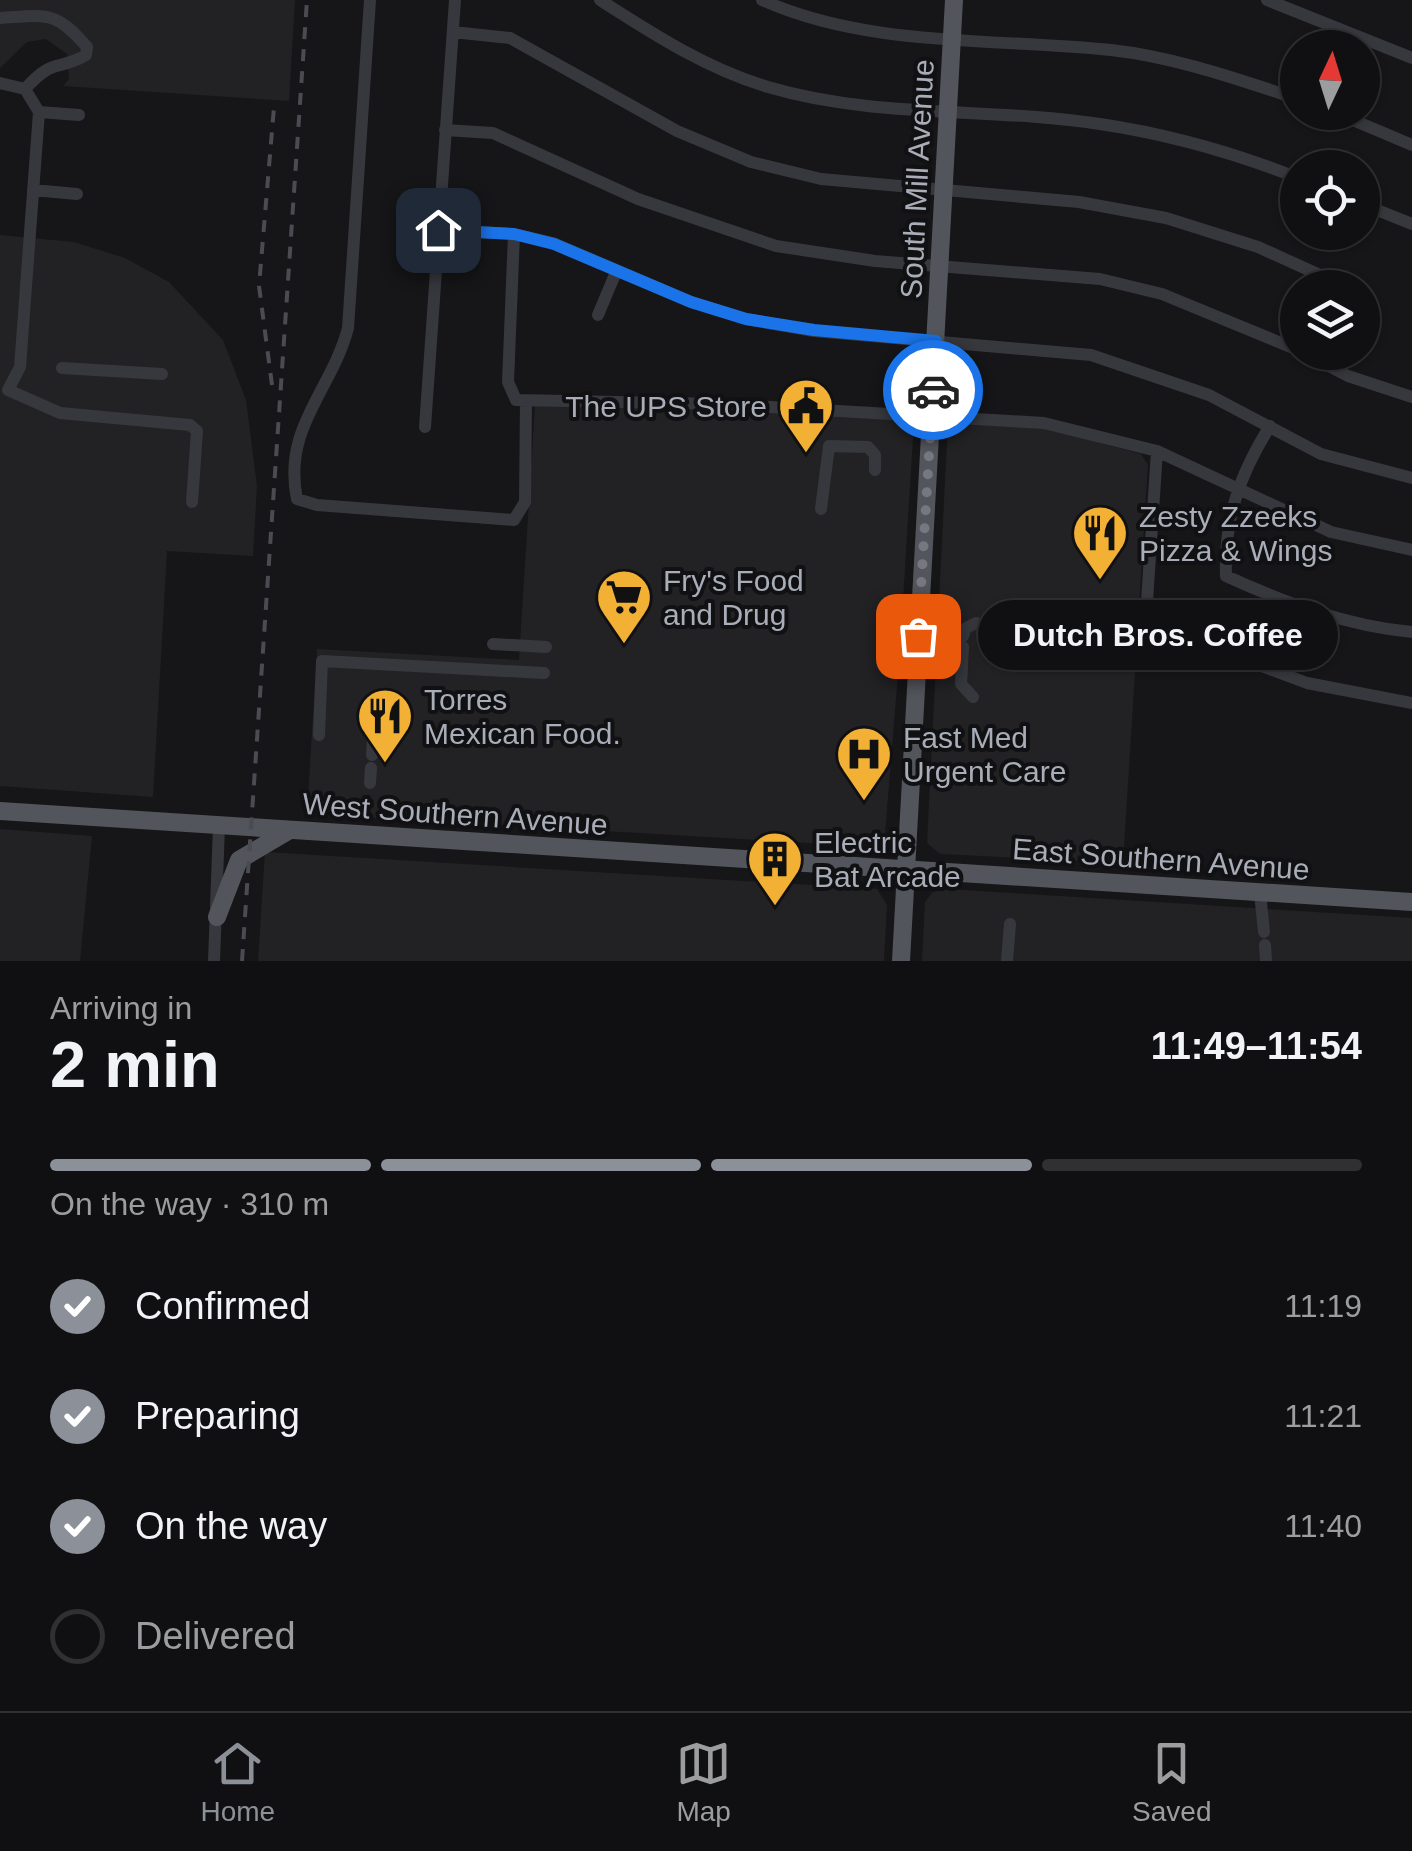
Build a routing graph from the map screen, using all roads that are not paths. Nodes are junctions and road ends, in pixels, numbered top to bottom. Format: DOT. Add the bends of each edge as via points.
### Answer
graph roads {
  1 [pos="370,0"];
  2 [pos="455,0"];
  3 [pos="600,0"];
  4 [pos="762,0"];
  5 [pos="954,0"];
  6 [pos="1267,0"];
  7 [pos="0,18"];
  8 [pos="453,32"];
  9 [pos="952,37"];
  10 [pos="1412,58"];
  11 [pos="0,83"];
  12 [pos="28,91"];
  13 [pos="1280,93"];
  14 [pos="39,112"];
  15 [pos="948,113"];
  16 [pos="79,115"];
  17 [pos="445,130"];
  18 [pos="1377,130"];
  19 [pos="1412,145"];
  20 [pos="1280,172"];
  21 [pos="33,190"];
  22 [pos="944,192"];
  23 [pos="77,194"];
  24 [pos="1380,211"];
  25 [pos="1412,224"];
  26 [pos="438,230"];
  27 [pos="514,234"];
  28 [pos="939,263"];
  29 [pos="1309,270"];
  30 [pos="616,272"];
  31 [pos="598,316"];
  32 [pos="936,341"];
  33 [pos="1280,343"];
  34 [pos="62,368"];
  35 [pos="1336,370"];
  36 [pos="162,374"];
  37 [pos="4,392"];
  38 [pos="1412,397"];
  39 [pos="526,402"];
  40 [pos="931,415"];
  41 [pos="1270,426"];
  42 [pos="425,427"];
  43 [pos="1157,451"];
  44 [pos="874,470"];
  45 [pos="1412,478"];
  46 [pos="1237,489"];
  47 [pos="192,502"];
  48 [pos="822,508"];
  49 [pos="1412,550"];
  50 [pos="976,623"];
  51 [pos="1412,632"];
  52 [pos="493,644"];
  53 [pos="546,647"];
  54 [pos="544,673"];
  55 [pos="972,697"];
  56 [pos="1412,703"];
  57 [pos="319,735"];
  58 [pos="372,738"];
  59 [pos="370,783"];
  60 [pos="0,811"];
  61 [pos="219,826"];
  62 [pos="289,830"];
  63 [pos="906,871"];
  64 [pos="1260,893"];
  65 [pos="1412,902"];
  66 [pos="217,916"];
  67 [pos="1010,924"];
  68 [pos="214,961"];
  69 [pos="901,961"];
  70 [pos="1008,961"];
  71 [pos="1266,961"];
  1 -- 39 [label="street" via="348,328 330,377 302,422 297,499 514,520 524,502"];
  2 -- 8 [label="street"];
  3 -- 15 [label="street" via="677,48 766,87 867,108"];
  4 -- 9 [label="street" via="853,27"];
  5 -- 9 [label="main road, South Mill Avenue"];
  6 -- 10 [label="street"];
  7 -- 12 [label="street" via="49,14 86,47 76,60 44,67"];
  8 -- 17 [label="street"];
  8 -- 22 [label="street" via="510,38 677,131 751,162 821,179"];
  9 -- 13 [label="street" via="1116,50"];
  9 -- 15 [label="main road, South Mill Avenue"];
  11 -- 12 [label="street"];
  12 -- 14 [label="street"];
  14 -- 16 [label="street"];
  14 -- 21 [label="street"];
  15 -- 20 [label="street" via="1100,124 1213,148"];
  15 -- 22 [label="main road, South Mill Avenue"];
  17 -- 26 [label="street"];
  17 -- 28 [label="street" via="494,133 638,199 776,246"];
  18 -- 19 [label="street"];
  21 -- 23 [label="street"];
  21 -- 37 [label="street" via="20,368"];
  22 -- 28 [label="main road, South Mill Avenue"];
  22 -- 29 [label="street" via="1079,202 1166,218"];
  24 -- 25 [label="street"];
  26 -- 27 [label="street"];
  26 -- 42 [label="street"];
  27 -- 30 [label="street"];
  27 -- 39 [label="street" via="508,382 516,400"];
  28 -- 32 [label="main road, South Mill Avenue"];
  28 -- 33 [label="street" via="1100,278 1162,294"];
  30 -- 31 [label="street"];
  30 -- 32 [label="street" via="746,319"];
  32 -- 40 [label="main road, South Mill Avenue"];
  32 -- 41 [label="street" via="1091,355 1208,395"];
  34 -- 36 [label="street"];
  35 -- 38 [label="street"];
  37 -- 47 [label="street" via="60,413 190,425 197,431"];
  39 -- 40 [label="street"];
  40 -- 43 [label="street" via="1044,422"];
  40 -- 63 [label="main road, South Mill Avenue"];
  41 -- 45 [label="street" via="1321,454"];
  41 -- 46 [label="street"];
  43 -- 46 [label="street"];
  43 -- 56 [label="street" via="1146,616 1156,627 1306,683"];
  44 -- 48 [label="street" via="868,447 828,446"];
  46 -- 49 [label="street" via="1331,532"];
  46 -- 51 [label="street" via="1225,536 1226,576 1334,618"];
  50 -- 55 [label="street" via="966,628 960,684"];
  52 -- 53 [label="street"];
  54 -- 57 [label="street" via="322,662"];
  58 -- 59 [label="street"];
  60 -- 61 [label="main road, West Southern Avenue"];
  61 -- 62 [label="main road, West Southern Avenue"];
  61 -- 66 [label="street"];
  62 -- 63 [label="main road, West Southern Avenue"];
  62 -- 66 [label="main road" via="239,860"];
  63 -- 64 [label="main road, East Southern Avenue"];
  63 -- 69 [label="main road, South Mill Avenue"];
  64 -- 65 [label="main road, East Southern Avenue"];
  64 -- 71 [label="street"];
  66 -- 68 [label="street"];
  67 -- 70 [label="street"];
}
